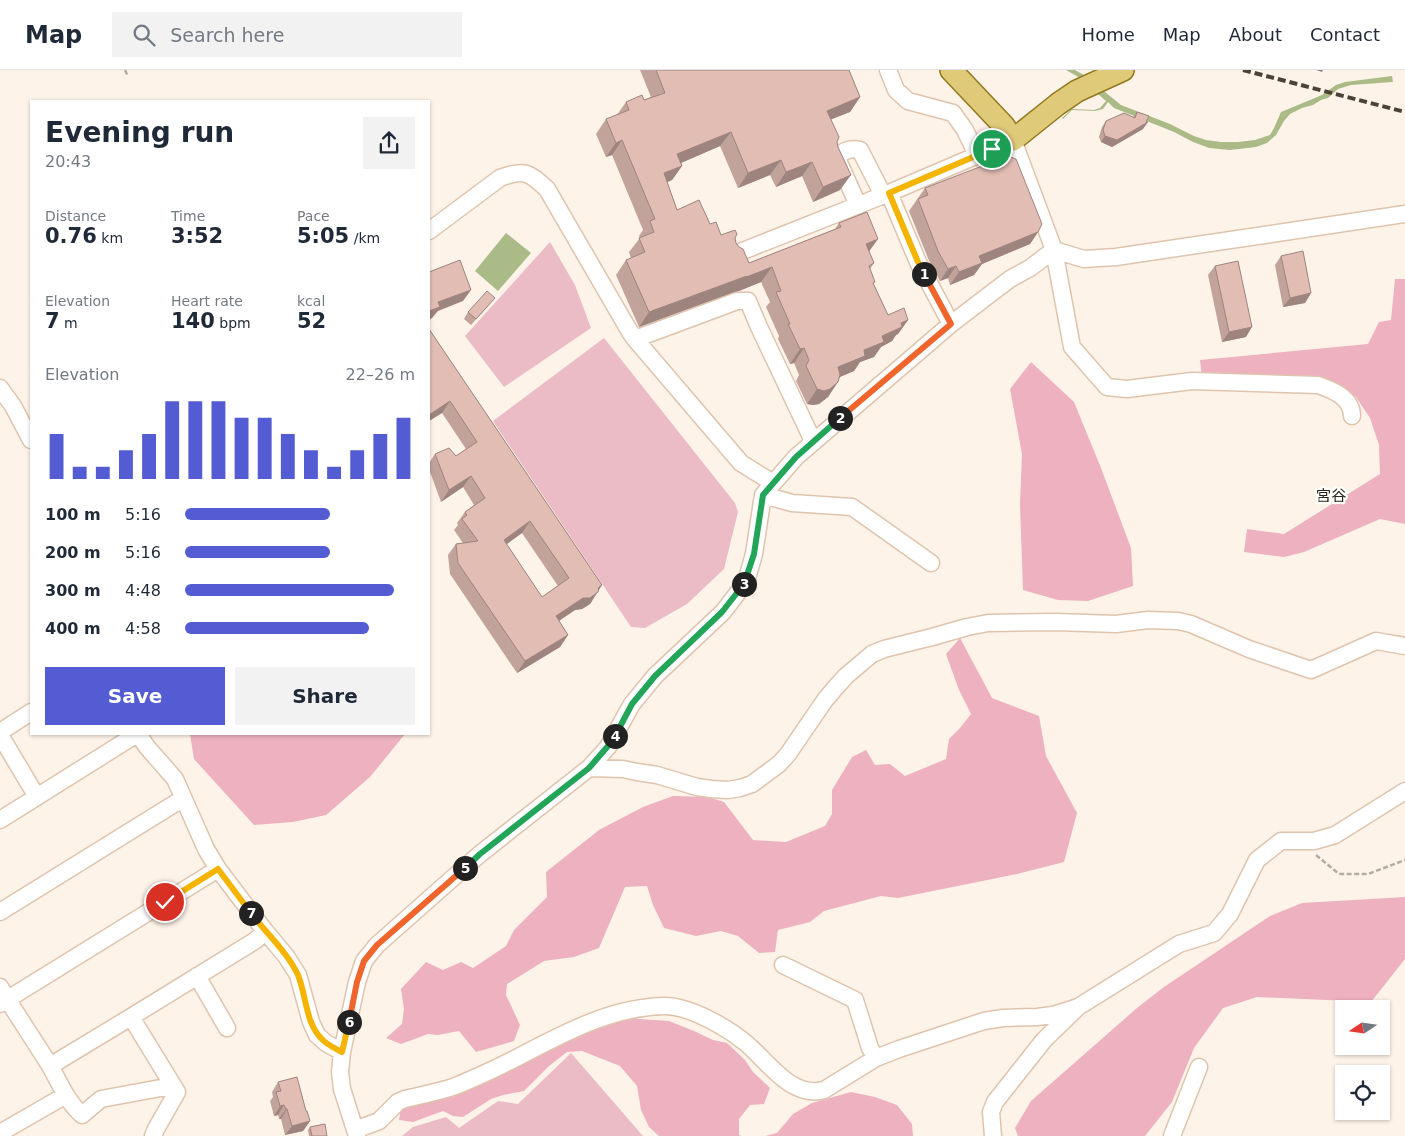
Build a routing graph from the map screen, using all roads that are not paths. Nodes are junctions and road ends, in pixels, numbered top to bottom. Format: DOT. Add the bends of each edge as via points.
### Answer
graph roads {
  1 [pos="888,70"];
  2 [pos="952,70"];
  3 [pos="1123,70"];
  4 [pos="1013,140"];
  5 [pos="977,155"];
  6 [pos="886,194"];
  7 [pos="858,205"];
  8 [pos="1405,214"];
  9 [pos="430,230"];
  10 [pos="1054,250"];
  11 [pos="735,254"];
  12 [pos="951,324"];
  13 [pos="635,339"];
  14 [pos="0,388"];
  15 [pos="1352,416"];
  16 [pos="30,438"];
  17 [pos="812,441"];
  18 [pos="768,489"];
  19 [pos="931,562"];
  20 [pos="1405,646"];
  21 [pos="30,713"];
  22 [pos="0,734"];
  23 [pos="135,735"];
  24 [pos="138,735"];
  25 [pos="589,768"];
  26 [pos="1405,791"];
  27 [pos="37,797"];
  28 [pos="184,799"];
  29 [pos="0,820"];
  30 [pos="218,869"];
  31 [pos="0,912"];
  32 [pos="265,931"];
  33 [pos="783,965"];
  34 [pos="197,976"];
  35 [pos="2,996"];
  36 [pos="1078,1007"];
  37 [pos="131,1017"];
  38 [pos="227,1028"];
  39 [pos="342,1052"];
  40 [pos="876,1058"];
  41 [pos="50,1066"];
  42 [pos="1199,1067"];
  43 [pos="172,1084"];
  44 [pos="66,1095"];
  45 [pos="0,1133"];
  46 [pos="356,1133"];
  47 [pos="153,1136"];
  48 [pos="994,1136"];
  49 [pos="1172,1136"];
  1 -- 5 [label="street" via="896,90 908,101 953,113 966,130"];
  2 -- 4 [label="main road"];
  3 -- 4 [label="main road" via="1077,91"];
  4 -- 5 [label="street"];
  4 -- 10 [label="street"];
  5 -- 6 [label="street"];
  6 -- 7 [label="street"];
  6 -- 7 [label="street" via="860,150 852,148 837,158"];
  6 -- 12 [label="street"];
  7 -- 11 [label="street"];
  8 -- 10 [label="street" via="1116,257 1084,259"];
  9 -- 13 [label="street" via="500,178 511,174 533,175 547,189"];
  10 -- 12 [label="street"];
  10 -- 15 [label="street" via="1072,347 1107,387 1127,389 1192,382 1318,385 1335,391 1352,409"];
  12 -- 17 [label="street"];
  13 -- 17 [label="street" via="737,301 748,301"];
  13 -- 18 [label="street"];
  14 -- 16 [label="street"];
  17 -- 18 [label="street"];
  18 -- 19 [label="street" via="792,503 852,507"];
  18 -- 25 [label="street" via="746,582 722,612 655,676 632,704 608,746"];
  20 -- 25 [label="street" via="1376,641 1312,670 1178,621 988,623 872,654 836,687 779,764 752,784 711,790 656,775"];
  21 -- 22 [label="street"];
  22 -- 27 [label="street"];
  23 -- 27 [label="street"];
  24 -- 28 [label="street" via="175,779"];
  25 -- 39 [label="street" via="480,854 377,945 364,961 357,982"];
  26 -- 36 [label="street" via="1335,835 1314,841 1281,842 1257,860 1230,914 1214,933 1179,944"];
  27 -- 29 [label="street"];
  28 -- 30 [label="street"];
  28 -- 31 [label="street"];
  30 -- 32 [label="street"];
  30 -- 35 [label="street"];
  32 -- 34 [label="street" via="256,940"];
  32 -- 39 [label="street" via="298,974 317,1035"];
  33 -- 40 [label="street" via="855,1000"];
  34 -- 37 [label="street"];
  34 -- 38 [label="street"];
  35 -- 41 [label="street"];
  36 -- 40 [label="street" via="1053,1015 984,1021"];
  36 -- 48 [label="street" via="1044,1040 995,1102 992,1112"];
  37 -- 41 [label="street"];
  37 -- 43 [label="street"];
  39 -- 46 [label="street" via="342,1089"];
  40 -- 46 [label="street" via="824,1090 807,1091 778,1074 746,1043 700,1015 665,1006 632,1010 589,1022 454,1087 398,1102 379,1121"];
  41 -- 44 [label="street"];
  42 -- 49 [label="street"];
  43 -- 44 [label="street" via="101,1099 82,1115"];
  43 -- 47 [label="street" via="177,1092"];
  44 -- 45 [label="street"];
}
